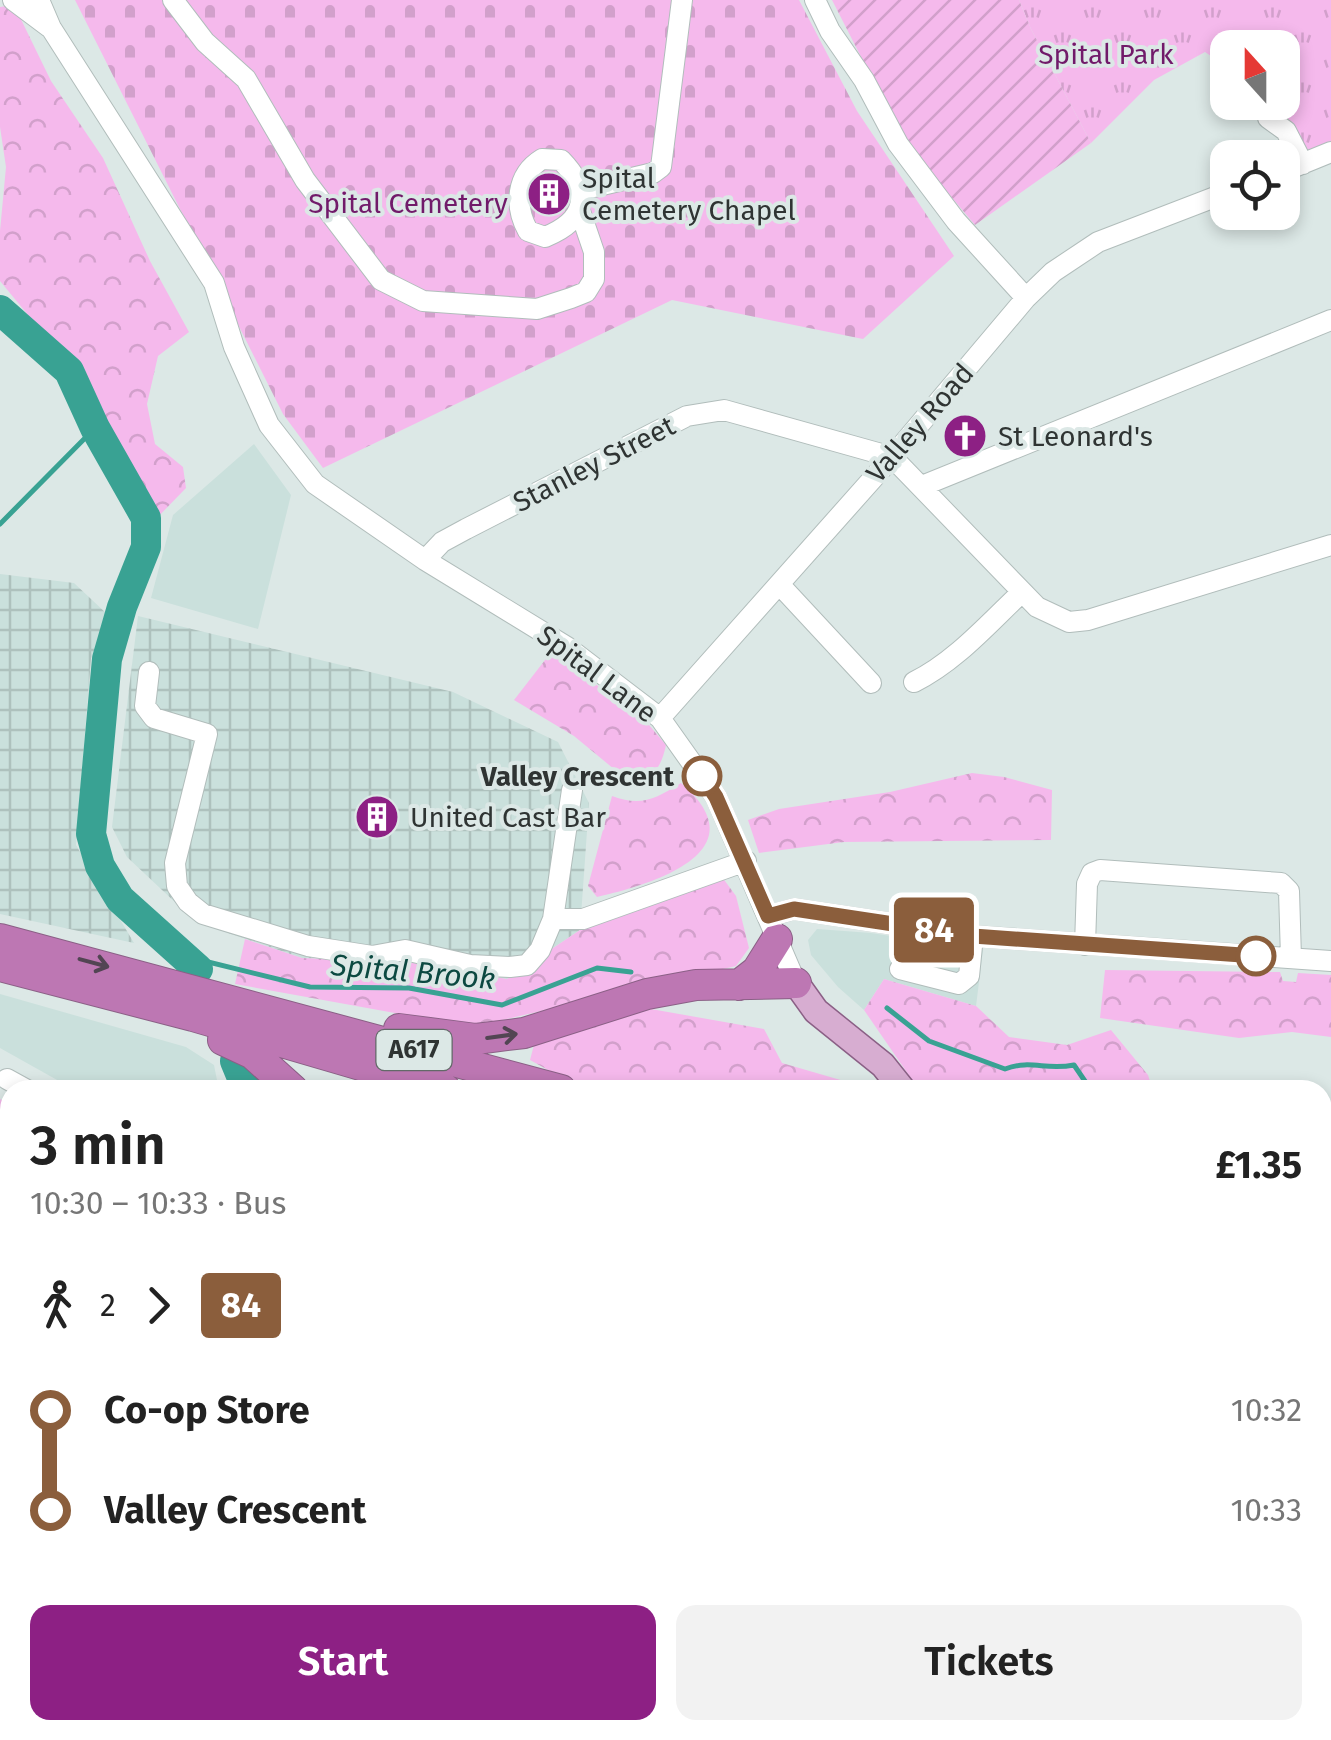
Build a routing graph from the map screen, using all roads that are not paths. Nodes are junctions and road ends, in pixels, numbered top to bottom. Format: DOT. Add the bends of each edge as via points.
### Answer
graph roads {
  1 [pos="13,0"];
  2 [pos="39,0"];
  3 [pos="173,0"];
  4 [pos="682,0"];
  5 [pos="815,0"];
  6 [pos="51,28"];
  7 [pos="1271,120"];
  8 [pos="1331,152"];
  9 [pos="1303,164"];
  10 [pos="1300,165"];
  11 [pos="1210,199"];
  12 [pos="1026,298"];
  13 [pos="1331,320"];
  14 [pos="892,457"];
  15 [pos="922,486"];
  16 [pos="1331,545"];
  17 [pos="424,560"];
  18 [pos="779,584"];
  19 [pos="1022,592"];
  20 [pos="149,672"];
  21 [pos="914,682"];
  22 [pos="872,683"];
  23 [pos="660,718"];
  24 [pos="572,790"];
  25 [pos="746,861"];
  26 [pos="553,920"];
  27 [pos="773,927"];
  28 [pos="973,936"];
  29 [pos="0,939"];
  30 [pos="1085,945"];
  31 [pos="1291,958"];
  32 [pos="1331,961"];
  33 [pos="0,966"];
  34 [pos="900,969"];
  35 [pos="796,982"];
  36 [pos="738,984"];
  37 [pos="267,1010"];
  38 [pos="193,1016"];
  39 [pos="282,1080"];
  40 [pos="412,1080"];
  41 [pos="524,1080"];
  42 [pos="895,1080"];
  1 -- 6 [label="street, Spital Lane"];
  2 -- 6 [label="street, Spital Lane"];
  3 -- 4 [label="street" via="246,80 305,180 381,280 423,301 537,308 586,292 594,279 580,200 662,167"];
  5 -- 12 [label="street" via="898,144"];
  6 -- 17 [label="street, Spital Lane" via="214,283 269,425 315,484"];
  7 -- 9 [label="street" via="1286,131"];
  8 -- 9 [label="street"];
  9 -- 10 [label="street"];
  11 -- 12 [label="street, Valley Road" via="1098,242"];
  12 -- 14 [label="street, Valley Road"];
  13 -- 15 [label="street"];
  14 -- 15 [label="street"];
  14 -- 17 [label="street, Stanley Street" via="724,410 687,416 442,542"];
  14 -- 18 [label="street, Valley Road"];
  15 -- 19 [label="street"];
  16 -- 19 [label="street" via="1088,620 1052,616"];
  17 -- 23 [label="street, Spital Lane" via="567,647"];
  18 -- 22 [label="street"];
  18 -- 23 [label="street, Valley Road"];
  19 -- 21 [label="street"];
  20 -- 26 [label="street" via="146,706 154,718 207,734 175,864 176,886 203,914 308,946 372,956 405,950 510,967 527,964 540,950"];
  23 -- 25 [label="street, Spital Lane" via="716,797"];
  24 -- 26 [label="street"];
  25 -- 26 [label="street" via="583,919"];
  25 -- 27 [label="street, Spital Lane"];
  27 -- 28 [label="street" via="794,909"];
  27 -- 35 [label="street, Spital Lane"];
  27 -- 36 [label="highway" via="758,971"];
  28 -- 30 [label="street"];
  28 -- 34 [label="street" via="970,976 959,984"];
  29 -- 37 [label="highway, A617, one-way"];
  30 -- 31 [label="street"];
  30 -- 31 [label="street" via="1087,884 1100,870 1281,883 1289,891"];
  31 -- 32 [label="street"];
  33 -- 38 [label="highway, A617"];
  35 -- 36 [label="highway"];
  35 -- 42 [label="main road" via="816,1011"];
  37 -- 36 [label="highway, one-way" via="476,1040 524,1033 648,994"];
  37 -- 41 [label="highway, A617"];
  38 -- 39 [label="highway"];
  38 -- 40 [label="highway, A617"];
}
